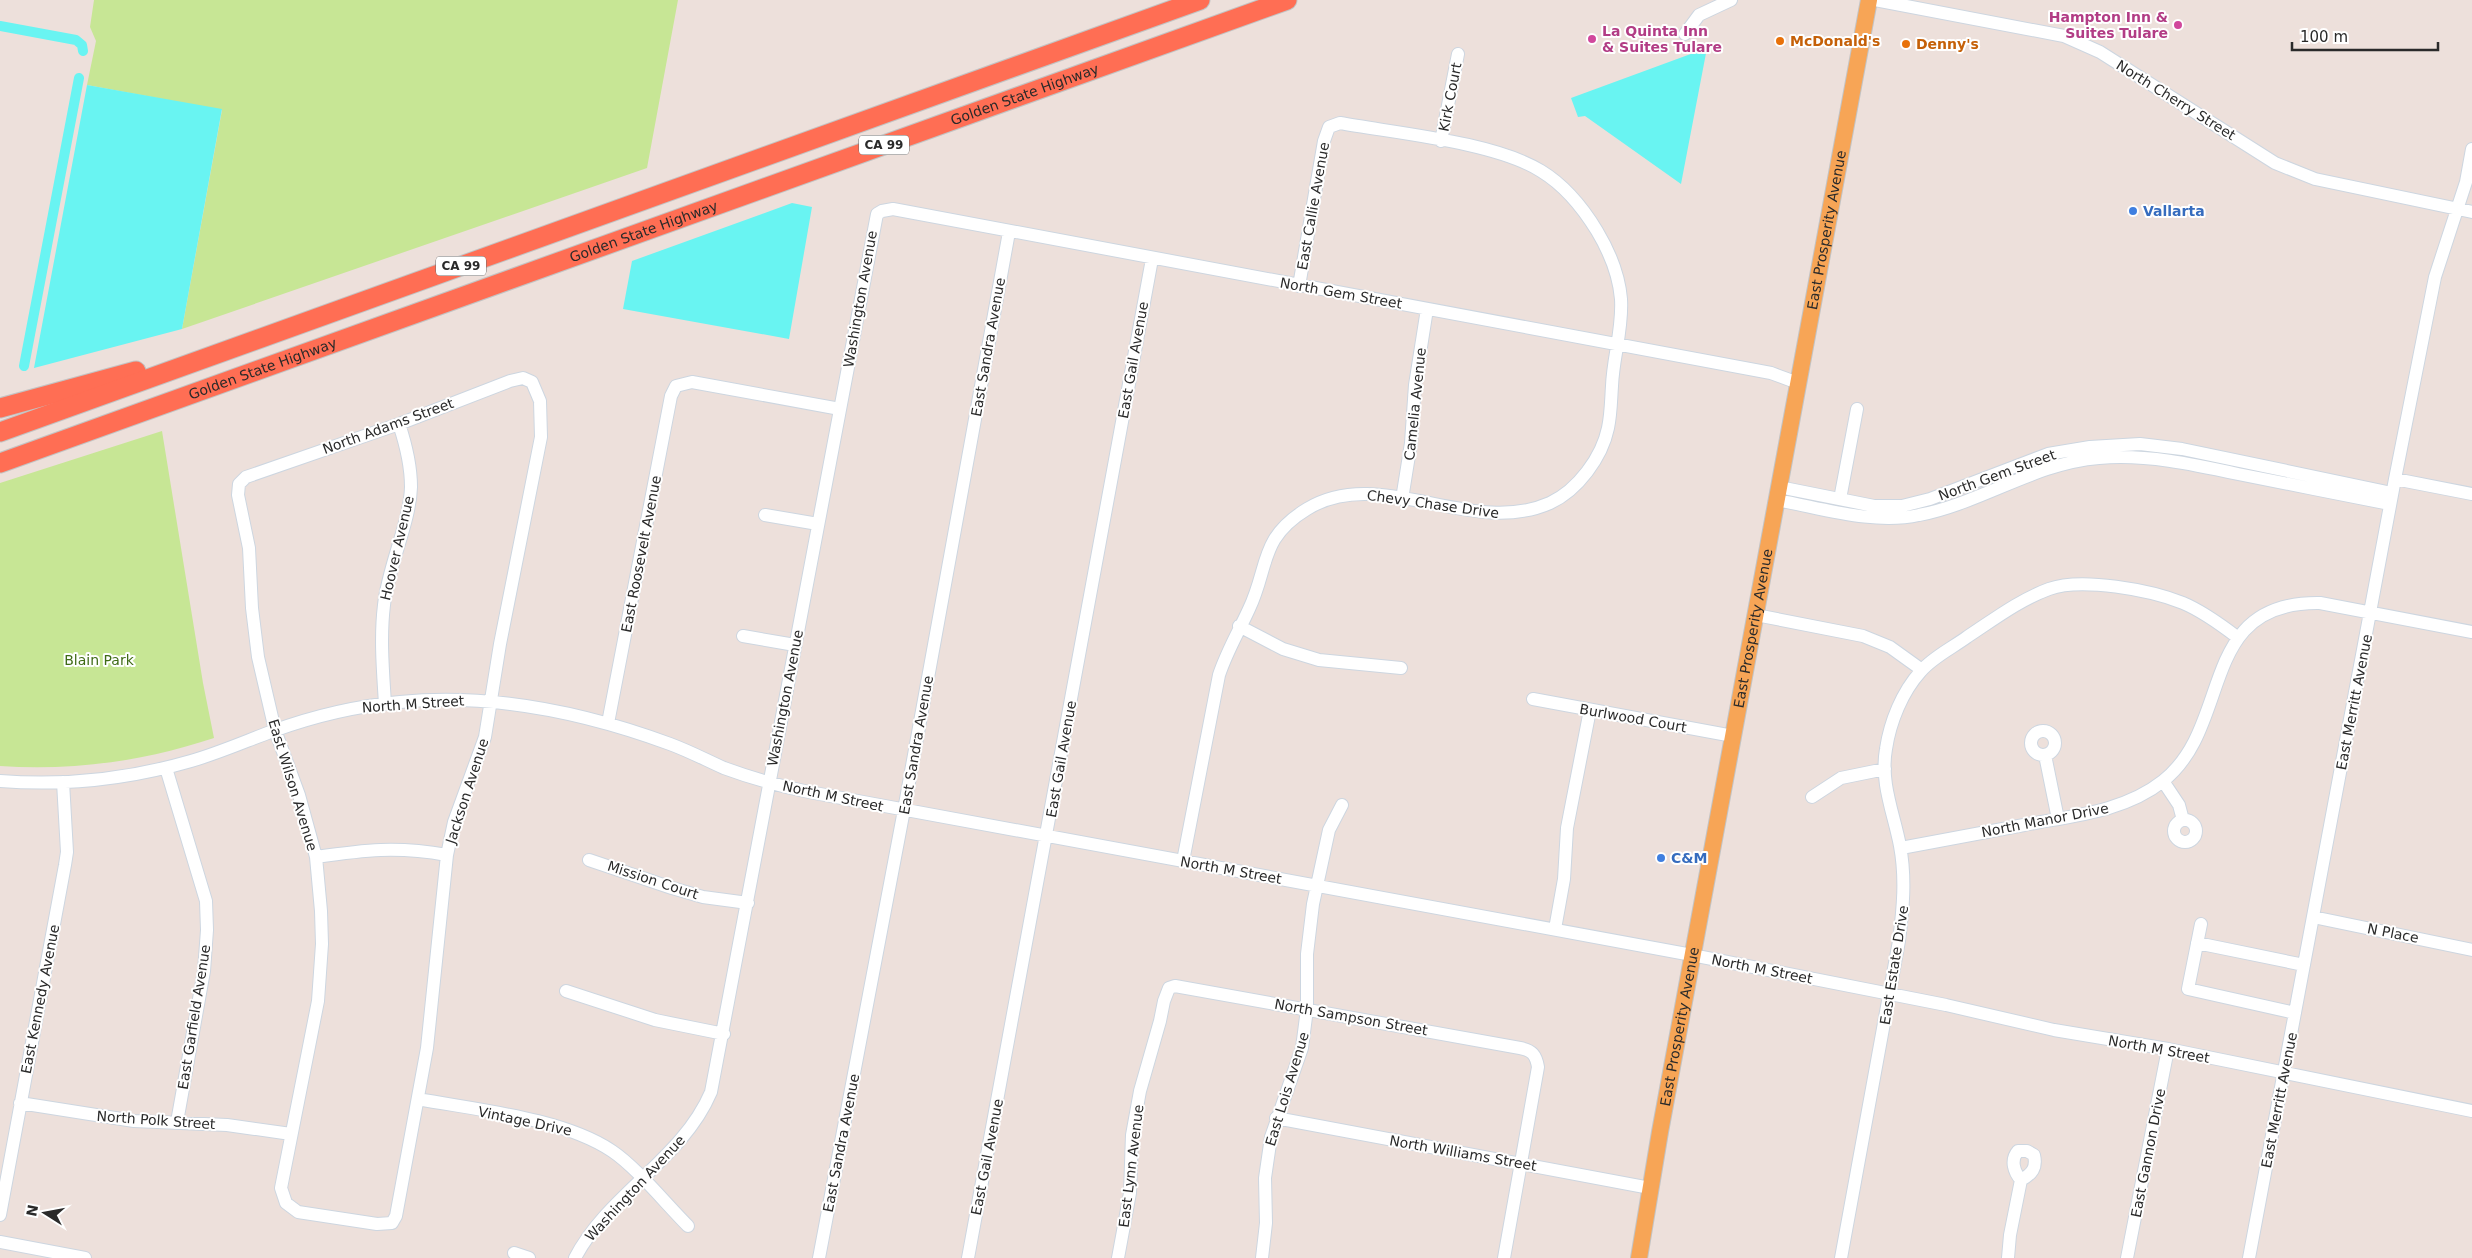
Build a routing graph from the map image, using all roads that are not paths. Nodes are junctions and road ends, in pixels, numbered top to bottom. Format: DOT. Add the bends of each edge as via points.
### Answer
graph roads {
  1 [pos="1200,0"];
  2 [pos="1287,0"];
  3 [pos="1731,0"];
  4 [pos="1869,0"];
  5 [pos="1876,0"];
  6 [pos="1684,34"];
  7 [pos="1458,54"];
  8 [pos="1330,127"];
  9 [pos="1441,141"];
  10 [pos="2472,149"];
  11 [pos="2457,209"];
  12 [pos="882,211"];
  13 [pos="2472,212"];
  14 [pos="1009,232"];
  15 [pos="1152,259"];
  16 [pos="1299,286"];
  17 [pos="1427,308"];
  18 [pos="1618,344"];
  19 [pos="179,367"];
  20 [pos="1798,383"];
  21 [pos="536,389"];
  22 [pos="0,408"];
  23 [pos="840,408"];
  24 [pos="1857,409"];
  25 [pos="398,424"];
  26 [pos="0,432"];
  27 [pos="2,463"];
  28 [pos="2395,479"];
  29 [pos="239,484"];
  30 [pos="1777,494"];
  31 [pos="2472,494"];
  32 [pos="1402,499"];
  33 [pos="1840,499"];
  34 [pos="2391,499"];
  35 [pos="765,515"];
  36 [pos="818,524"];
  37 [pos="2370,612"];
  38 [pos="1756,614"];
  39 [pos="1240,626"];
  40 [pos="2472,632"];
  41 [pos="743,636"];
  42 [pos="2237,637"];
  43 [pos="795,645"];
  44 [pos="1401,668"];
  45 [pos="1922,670"];
  46 [pos="1533,699"];
  47 [pos="491,701"];
  48 [pos="384,704"];
  49 [pos="1590,710"];
  50 [pos="608,724"];
  51 [pos="275,730"];
  52 [pos="1733,736"];
  53 [pos="2045,755"];
  54 [pos="166,768"];
  55 [pos="1885,769"];
  56 [pos="0,781"];
  57 [pos="2163,781"];
  58 [pos="63,782"];
  59 [pos="768,782"];
  60 [pos="1812,796"];
  61 [pos="1342,805"];
  62 [pos="904,810"];
  63 [pos="2058,819"];
  64 [pos="2183,820"];
  65 [pos="1046,838"];
  66 [pos="1901,848"];
  67 [pos="446,855"];
  68 [pos="316,857"];
  69 [pos="589,860"];
  70 [pos="1183,861"];
  71 [pos="1317,886"];
  72 [pos="748,903"];
  73 [pos="2313,917"];
  74 [pos="2201,924"];
  75 [pos="1555,930"];
  76 [pos="2197,943"];
  77 [pos="2472,950"];
  78 [pos="1692,955"];
  79 [pos="2304,965"];
  80 [pos="1169,988"];
  81 [pos="566,991"];
  82 [pos="1890,994"];
  83 [pos="1307,1009"];
  84 [pos="2295,1013"];
  85 [pos="724,1034"];
  86 [pos="2168,1049"];
  87 [pos="2284,1073"];
  88 [pos="418,1099"];
  89 [pos="20,1103"];
  90 [pos="2472,1111"];
  91 [pos="1276,1118"];
  92 [pos="177,1122"];
  93 [pos="291,1134"];
  94 [pos="1520,1163"];
  95 [pos="642,1180"];
  96 [pos="2021,1180"];
  97 [pos="1650,1188"];
  98 [pos="286,1203"];
  99 [pos="0,1215"];
  100 [pos="688,1226"];
  101 [pos="0,1242"];
  102 [pos="514,1253"];
  103 [pos="83,1258"];
  104 [pos="529,1258"];
  105 [pos="575,1258"];
  106 [pos="819,1258"];
  107 [pos="968,1258"];
  108 [pos="1118,1258"];
  109 [pos="1262,1258"];
  110 [pos="1504,1258"];
  111 [pos="1639,1258"];
  112 [pos="1841,1258"];
  113 [pos="2008,1258"];
  114 [pos="2127,1258"];
  115 [pos="2249,1258"];
  1 -- 19 [label="highway, Golden State Highway / CA 99"];
  2 -- 27 [label="highway, Golden State Highway / CA 99"];
  3 -- 6 [label="street" via="1699,15"];
  4 -- 20 [label="main road, East Prosperity Avenue"];
  5 -- 11 [label="street, North Cherry Street" via="2040,31 2081,42 2289,169 2335,184"];
  7 -- 9 [label="street, Kirk Court"];
  8 -- 9 [label="street, Chevy Chase Drive" via="1340,123"];
  8 -- 16 [label="street, East Callie Avenue" via="1324,140"];
  9 -- 18 [label="street, Chevy Chase Drive" via="1517,159 1542,171 1586,214 1610,255 1621,297"];
  10 -- 11 [label="street, East Merritt Avenue"];
  11 -- 13 [label="street, North Cherry Street"];
  11 -- 28 [label="street, East Merritt Avenue" via="2435,277"];
  12 -- 14 [label="street, North Gem Street" via="893,209"];
  12 -- 23 [label="street, Washington Avenue" via="874,221"];
  14 -- 15 [label="street, North Gem Street"];
  14 -- 62 [label="street, East Sandra Avenue"];
  15 -- 16 [label="street, North Gem Street"];
  15 -- 65 [label="street, East Gail Avenue"];
  16 -- 17 [label="street, North Gem Street"];
  17 -- 18 [label="street, North Gem Street"];
  17 -- 32 [label="street, Camelia Avenue" via="1415,385 1412,443"];
  18 -- 20 [label="street, North Gem Street" via="1771,373"];
  18 -- 32 [label="street, Chevy Chase Drive" via="1606,436 1591,466 1567,492 1551,502 1514,514 1490,514"];
  19 -- 22 [label="highway" via="158,366"];
  19 -- 26 [label="highway, Golden State Highway / CA 99"];
  20 -- 30 [label="main road, East Prosperity Avenue"];
  21 -- 25 [label="street, North Adams Street" via="532,382 523,378 510,381"];
  21 -- 47 [label="street, Jackson Avenue" via="542,437"];
  23 -- 36 [label="street, Washington Avenue"];
  23 -- 50 [label="street, East Roosevelt Avenue" via="692,382 676,386 671,396"];
  24 -- 33 [label="street"];
  25 -- 29 [label="street, North Adams Street" via="246,477"];
  25 -- 48 [label="street, Hoover Avenue" via="408,451 411,488 384,605"];
  28 -- 31 [label="street"];
  28 -- 34 [label="street, East Merritt Avenue"];
  29 -- 51 [label="street, East Wilson Avenue" via="238,495 249,548 254,632"];
  30 -- 33 [label="street, North Gem Street"];
  30 -- 34 [label="street, North Gem Street" via="1864,516 1904,518 1936,511 2061,464 2121,457 2161,459"];
  30 -- 38 [label="main road, East Prosperity Avenue"];
  32 -- 39 [label="street, Chevy Chase Drive" via="1344,495 1307,508 1277,535 1268,550 1249,609"];
  33 -- 34 [label="street, North Gem Street" via="1882,506 1915,503 2048,454 2125,444 2182,449"];
  34 -- 37 [label="street, East Merritt Avenue"];
  35 -- 36 [label="street"];
  36 -- 43 [label="street, Washington Avenue"];
  37 -- 40 [label="street, North Manor Drive"];
  37 -- 42 [label="street, North Manor Drive" via="2320,603 2300,603 2266,613"];
  37 -- 73 [label="street, East Merritt Avenue"];
  38 -- 45 [label="street" via="1863,636 1890,647"];
  38 -- 52 [label="main road, East Prosperity Avenue"];
  39 -- 44 [label="street" via="1283,649 1319,660"];
  39 -- 70 [label="street, Chevy Chase Drive" via="1219,674"];
  41 -- 43 [label="street"];
  42 -- 45 [label="street, East Estate Drive" via="2181,602 2099,585 2072,585 2050,589 2021,603"];
  42 -- 57 [label="street, North Manor Drive" via="2221,669 2193,744"];
  43 -- 59 [label="street, Washington Avenue"];
  45 -- 55 [label="street, East Estate Drive" via="1903,697 1886,751"];
  46 -- 49 [label="street, Burlwood Court"];
  47 -- 48 [label="street, North M Street" via="444,699"];
  47 -- 50 [label="street, North M Street" via="554,710"];
  47 -- 67 [label="street, Jackson Avenue" via="485,736 454,822"];
  48 -- 51 [label="street, North M Street"];
  49 -- 52 [label="street, Burlwood Court"];
  49 -- 75 [label="street" via="1567,828 1564,879"];
  50 -- 59 [label="street, North M Street"];
  51 -- 54 [label="street, North M Street"];
  51 -- 68 [label="street, East Wilson Avenue" via="299,795"];
  52 -- 78 [label="main road, East Prosperity Avenue"];
  53 -- 63 [label="street"];
  54 -- 58 [label="street, North M Street"];
  54 -- 92 [label="street, East Garfield Avenue" via="206,902 207,930 204,971"];
  55 -- 60 [label="street" via="1841,778"];
  55 -- 66 [label="street, East Estate Drive" via="1886,790"];
  56 -- 58 [label="street, North M Street"];
  57 -- 63 [label="street, North Manor Drive" via="2138,798"];
  57 -- 64 [label="street" via="2179,805"];
  58 -- 89 [label="street, East Kennedy Avenue" via="67,852"];
  59 -- 62 [label="street, North M Street"];
  59 -- 72 [label="street, Washington Avenue"];
  61 -- 71 [label="street, East Lois Avenue" via="1330,830"];
  62 -- 65 [label="street, North M Street"];
  62 -- 106 [label="street, East Sandra Avenue"];
  63 -- 66 [label="street, North Manor Drive"];
  65 -- 70 [label="street, North M Street"];
  65 -- 107 [label="street, East Gail Avenue"];
  66 -- 82 [label="street, East Estate Drive" via="1903,904"];
  67 -- 68 [label="street" via="374,848"];
  67 -- 88 [label="street, Jackson Avenue" via="428,1040"];
  68 -- 93 [label="street, East Wilson Avenue" via="322,912 320,972 312,1038"];
  69 -- 72 [label="street, Mission Court" via="672,888"];
  70 -- 71 [label="street, North M Street"];
  71 -- 75 [label="street, North M Street"];
  71 -- 83 [label="street, East Lois Avenue" via="1307,954"];
  72 -- 85 [label="street, Washington Avenue"];
  73 -- 77 [label="street, N Place"];
  73 -- 79 [label="street, East Merritt Avenue"];
  74 -- 76 [label="street"];
  75 -- 78 [label="street, North M Street"];
  76 -- 79 [label="street"];
  76 -- 84 [label="street" via="2188,990"];
  78 -- 82 [label="street, North M Street"];
  78 -- 97 [label="main road, East Prosperity Avenue"];
  79 -- 84 [label="street, East Merritt Avenue"];
  80 -- 83 [label="street, North Sampson Street" via="1180,986"];
  80 -- 108 [label="street, East Lynn Avenue" via="1140,1091 1132,1134 1130,1193"];
  81 -- 85 [label="street" via="655,1020"];
  82 -- 86 [label="street, North M Street" via="2054,1030"];
  82 -- 112 [label="street, East Estate Drive"];
  83 -- 91 [label="street, East Lois Avenue" via="1302,1048"];
  83 -- 94 [label="street, North Sampson Street" via="1520,1048 1532,1053 1538,1067"];
  84 -- 87 [label="street, East Merritt Avenue"];
  85 -- 95 [label="street, Washington Avenue" via="712,1092 705,1108 679,1144"];
  86 -- 87 [label="street, North M Street"];
  86 -- 114 [label="street, East Gannon Drive"];
  87 -- 90 [label="street, North M Street"];
  87 -- 115 [label="street, East Merritt Avenue"];
  88 -- 95 [label="street, Vintage Drive" via="574,1131 614,1153"];
  88 -- 98 [label="street, Jackson Avenue" via="398,1208 392,1223 377,1224 298,1212"];
  89 -- 92 [label="street, North Polk Street" via="134,1121"];
  89 -- 99 [label="street, East Kennedy Avenue"];
  91 -- 94 [label="street, North Williams Street"];
  91 -- 109 [label="street, East Lois Avenue" via="1265,1178 1266,1223"];
  92 -- 93 [label="street, North Polk Street"];
  93 -- 98 [label="street, East Wilson Avenue" via="282,1188"];
  94 -- 97 [label="street, North Williams Street"];
  94 -- 110 [label="street"];
  95 -- 100 [label="street, Vintage Drive"];
  95 -- 105 [label="street, Washington Avenue" via="594,1227"];
  96 -- 113 [label="street"];
  97 -- 111 [label="main road, East Prosperity Avenue"];
  101 -- 103 [label="street"];
  102 -- 104 [label="street"];
}
